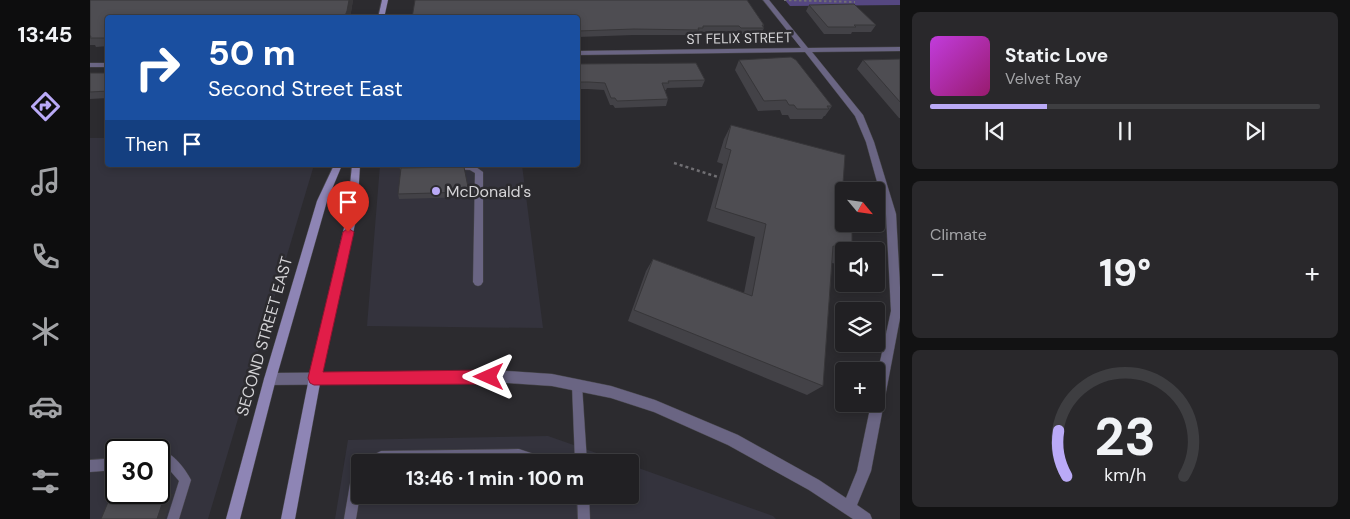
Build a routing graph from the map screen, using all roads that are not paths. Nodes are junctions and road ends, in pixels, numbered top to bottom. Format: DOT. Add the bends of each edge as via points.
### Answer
graph roads {
  1 [pos="385,0"];
  2 [pos="766,0"];
  3 [pos="382,15"];
  4 [pos="900,49"];
  5 [pos="806,50"];
  6 [pos="580,54"];
  7 [pos="90,65"];
  8 [pos="105,65"];
  9 [pos="337,167"];
  10 [pos="356,167"];
  11 [pos="404,167"];
  12 [pos="470,167"];
  13 [pos="470,167"];
  14 [pos="478,282"];
  15 [pos="314,378"];
  16 [pos="270,379"];
  17 [pos="577,385"];
  18 [pos="581,454"];
  19 [pos="170,461"];
  20 [pos="105,465"];
  21 [pos="90,466"];
  22 [pos="353,504"];
  23 [pos="583,504"];
  24 [pos="850,507"];
  25 [pos="173,519"];
  26 [pos="233,519"];
  27 [pos="288,519"];
  28 [pos="350,519"];
  29 [pos="584,519"];
  30 [pos="865,519"];
  1 -- 3 [label="main road"];
  2 -- 5 [label="street"];
  4 -- 5 [label="street, ST FELIX STREET"];
  5 -- 6 [label="street, ST FELIX STREET"];
  5 -- 24 [label="street" via="859,115 891,214 896,311 864,471"];
  7 -- 8 [label="street"];
  9 -- 16 [label="main road, SECOND STREET EAST" via="322,201"];
  10 -- 15 [label="main road" via="352,215"];
  11 -- 13 [label="lane"];
  12 -- 14 [label="lane" via="479,172"];
  15 -- 16 [label="street"];
  15 -- 17 [label="street" via="507,377"];
  15 -- 27 [label="main road"];
  16 -- 26 [label="main road, SECOND STREET EAST"];
  17 -- 18 [label="lane"];
  17 -- 24 [label="street" via="611,392 690,420"];
  19 -- 25 [label="lane" via="185,480"];
  20 -- 21 [label="lane"];
  22 -- 28 [label="lane"];
  23 -- 29 [label="lane"];
  24 -- 30 [label="street"];
}
